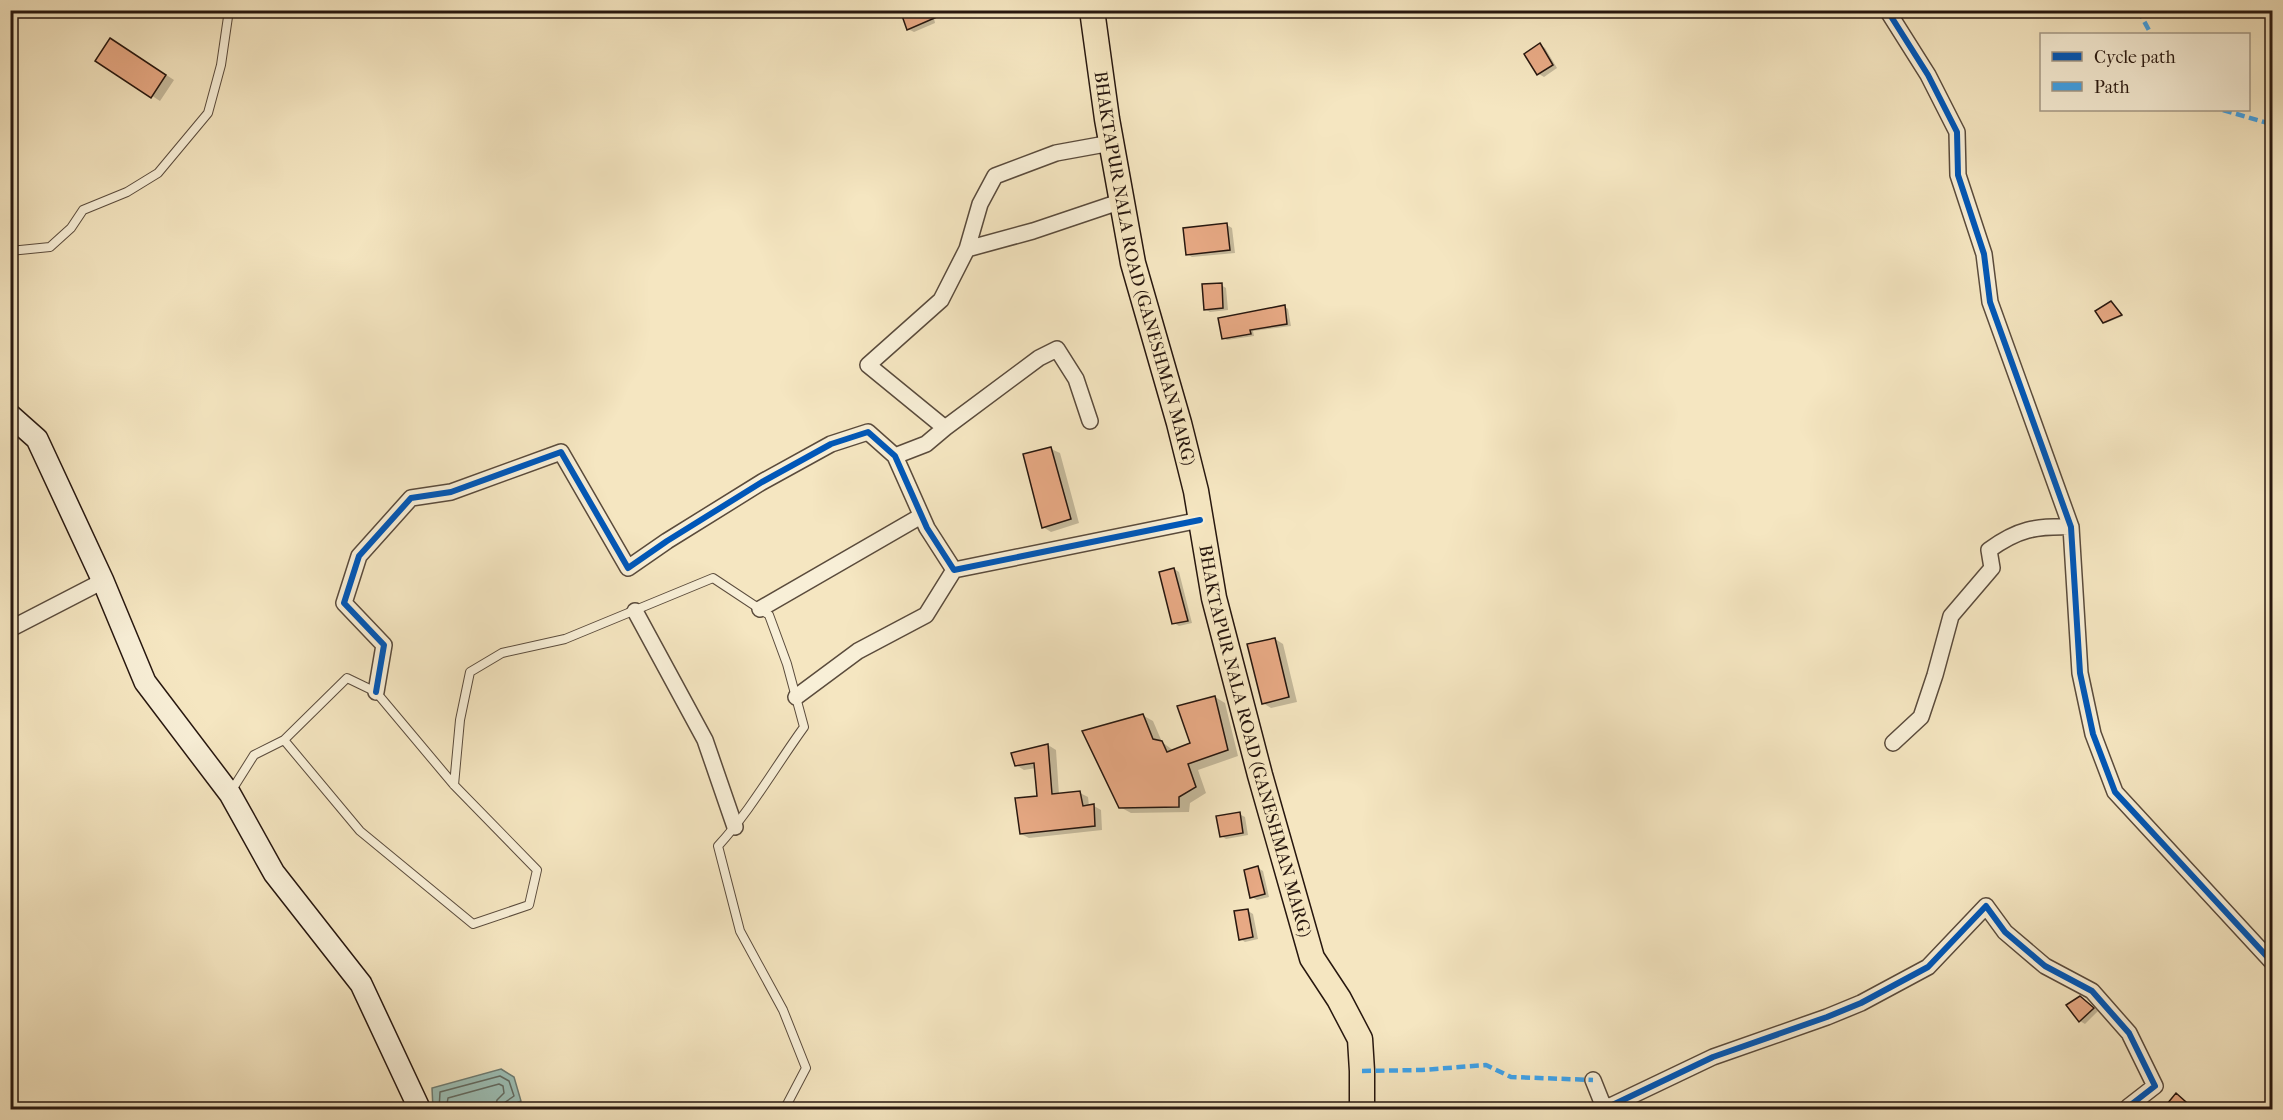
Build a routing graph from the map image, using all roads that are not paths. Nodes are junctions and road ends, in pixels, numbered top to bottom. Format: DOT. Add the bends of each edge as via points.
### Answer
graph roads {
  1 [pos="229,10"];
  2 [pos="1092,10"];
  3 [pos="1887,10"];
  4 [pos="1112,143"];
  5 [pos="1122,201"];
  6 [pos="967,249"];
  7 [pos="10,251"];
  8 [pos="10,415"];
  9 [pos="1090,421"];
  10 [pos="945,428"];
  11 [pos="895,456"];
  12 [pos="921,516"];
  13 [pos="1200,520"];
  14 [pos="2071,527"];
  15 [pos="954,570"];
  16 [pos="103,581"];
  17 [pos="760,609"];
  18 [pos="635,610"];
  19 [pos="10,629"];
  20 [pos="376,692"];
  21 [pos="796,697"];
  22 [pos="284,740"];
  23 [pos="1893,743"];
  24 [pos="454,785"];
  25 [pos="230,794"];
  26 [pos="735,827"];
  27 [pos="2272,962"];
  28 [pos="1593,1080"];
  29 [pos="1605,1109"];
  30 [pos="420,1110"];
  31 [pos="784,1110"];
  32 [pos="1362,1110"];
  33 [pos="2132,1110"];
  1 -- 7 [label="lane" via="221,65 208,113 158,173 127,192 83,210 71,228 50,247"];
  2 -- 4 [label="main road, BHAKTAPUR NALA ROAD (GANESHMAN MARG)"];
  3 -- 14 [label="street" via="1928,75 1957,132 1958,175 1984,254 1990,302"];
  4 -- 5 [label="main road, BHAKTAPUR NALA ROAD (GANESHMAN MARG)"];
  4 -- 6 [label="street" via="1056,153 995,176 980,204"];
  5 -- 6 [label="street"];
  5 -- 13 [label="main road, BHAKTAPUR NALA ROAD (GANESHMAN MARG)" via="1133,264 1179,423"];
  6 -- 10 [label="street" via="941,300 868,364"];
  8 -- 16 [label="main road" via="37,439"];
  9 -- 10 [label="street" via="1076,379 1057,349 1039,358"];
  10 -- 11 [label="street" via="926,444"];
  11 -- 12 [label="street"];
  11 -- 20 [label="street" via="868,432 831,444 762,482 628,568 561,452 452,492 411,498 359,556 344,603 384,645"];
  12 -- 15 [label="street"];
  12 -- 17 [label="street"];
  13 -- 15 [label="street"];
  13 -- 32 [label="main road, BHAKTAPUR NALA ROAD (GANESHMAN MARG)" via="1214,598 1312,958 1360,1039"];
  14 -- 23 [label="street" via="2041,526 2008,536 1989,550 1992,568 1951,616 1921,717"];
  14 -- 27 [label="street" via="2080,673 2093,734 2115,792"];
  15 -- 21 [label="street" via="926,615 858,651"];
  16 -- 19 [label="street"];
  16 -- 25 [label="main road" via="145,682"];
  17 -- 18 [label="lane" via="713,578"];
  17 -- 21 [label="lane" via="769,615"];
  18 -- 24 [label="lane" via="565,639 502,652 470,672 460,720"];
  18 -- 26 [label="street" via="705,740"];
  20 -- 22 [label="lane" via="346,678"];
  20 -- 24 [label="lane"];
  21 -- 26 [label="lane" via="804,727"];
  22 -- 24 [label="lane" via="360,831 473,924 529,905 537,870"];
  22 -- 25 [label="lane" via="254,756"];
  25 -- 30 [label="main road" via="274,873 361,984"];
  26 -- 31 [label="lane" via="718,846 740,931 783,1010 806,1068"];
  28 -- 29 [label="street"];
  29 -- 33 [label="street" via="1713,1057 1827,1017 1928,967 1986,906 2005,932 2045,966 2092,991 2129,1033 2155,1086 2128,1107"];
}
